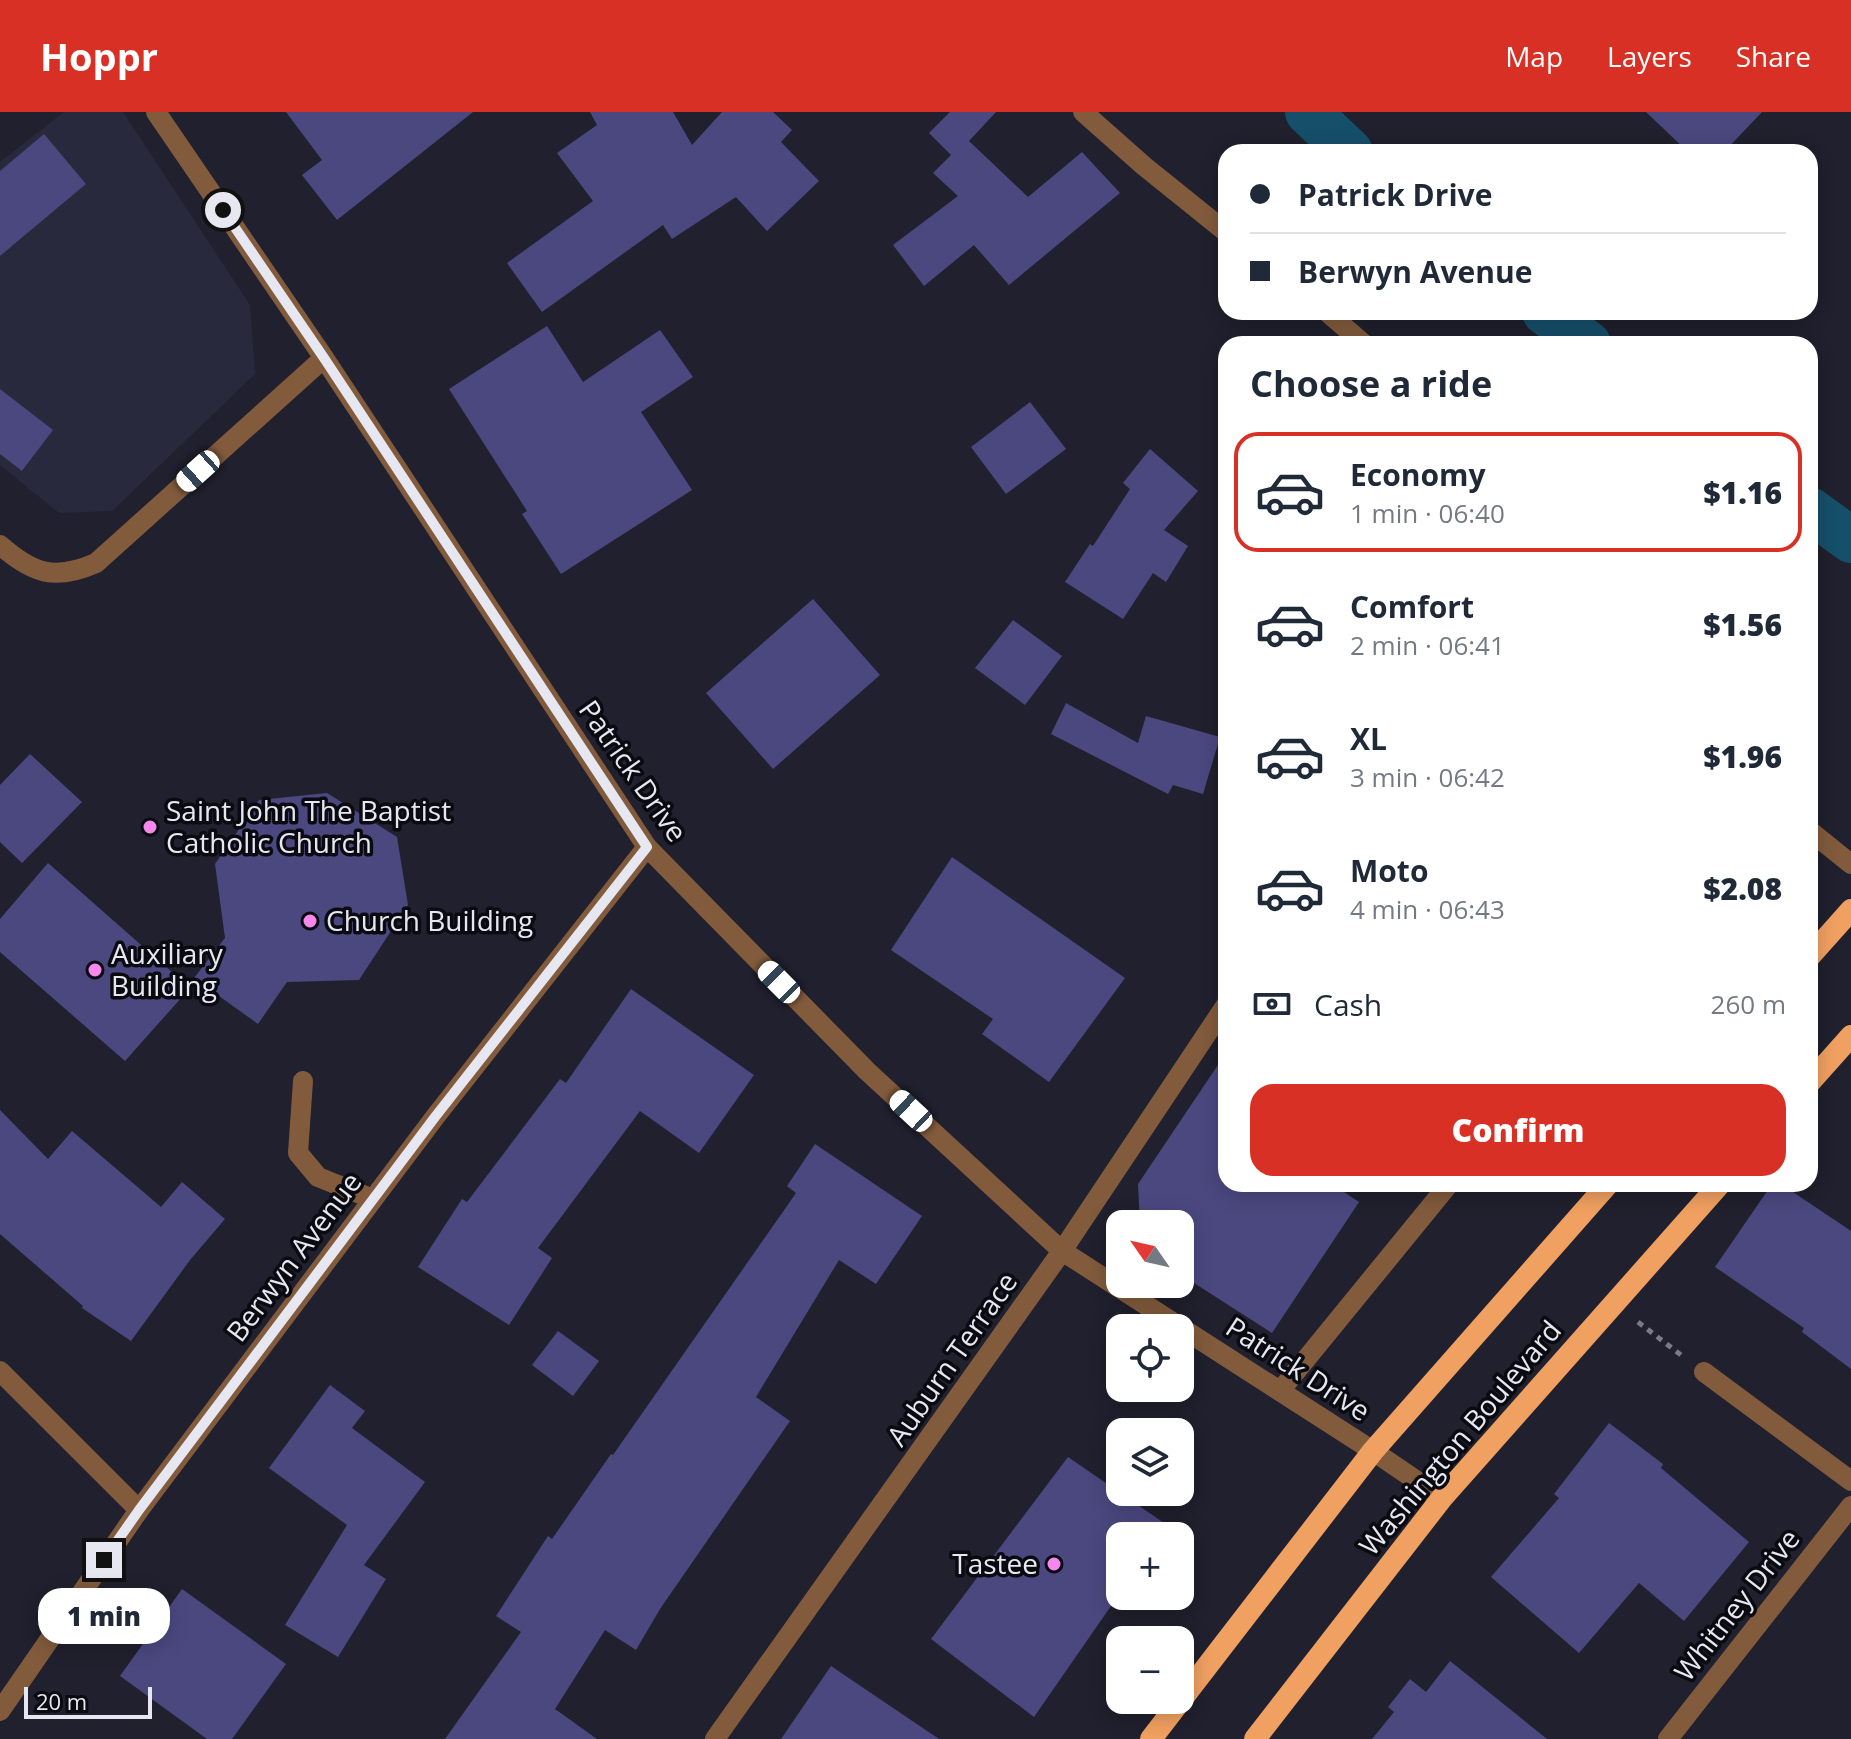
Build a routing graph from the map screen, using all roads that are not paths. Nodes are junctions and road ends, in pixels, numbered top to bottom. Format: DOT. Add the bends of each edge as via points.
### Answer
graph roads {
  1 [pos="156,112"];
  2 [pos="1083,112"];
  3 [pos="1218,226"];
  4 [pos="1336,320"];
  5 [pos="1355,336"];
  6 [pos="324,358"];
  7 [pos="0,545"];
  8 [pos="1818,837"];
  9 [pos="647,847"];
  10 [pos="1851,864"];
  11 [pos="1851,910"];
  12 [pos="1818,947"];
  13 [pos="1218,1017"];
  14 [pos="1851,1036"];
  15 [pos="1818,1073"];
  16 [pos="303,1081"];
  17 [pos="1442,1192"];
  18 [pos="1601,1192"];
  19 [pos="1713,1192"];
  20 [pos="373,1199"];
  21 [pos="1062,1251"];
  22 [pos="0,1371"];
  23 [pos="1704,1372"];
  24 [pos="1280,1391"];
  25 [pos="1373,1451"];
  26 [pos="1851,1481"];
  27 [pos="1442,1498"];
  28 [pos="1851,1506"];
  29 [pos="139,1510"];
  30 [pos="0,1711"];
  31 [pos="715,1739"];
  32 [pos="1151,1739"];
  33 [pos="1255,1739"];
  34 [pos="1668,1739"];
  1 -- 6 [label="street, Patrick Drive"];
  2 -- 3 [label="street"];
  4 -- 5 [label="street"];
  6 -- 7 [label="street" via="96,563 53,574 31,568"];
  6 -- 9 [label="street, Patrick Drive"];
  8 -- 10 [label="street"];
  9 -- 20 [label="street, Berwyn Avenue"];
  9 -- 21 [label="street, Patrick Drive" via="867,1071"];
  11 -- 12 [label="highway"];
  13 -- 21 [label="street, Auburn Terrace"];
  14 -- 15 [label="highway"];
  16 -- 20 [label="street" via="298,1153 318,1177"];
  17 -- 24 [label="street"];
  18 -- 25 [label="highway, Washington Boulevard"];
  19 -- 27 [label="highway, Washington Boulevard"];
  20 -- 29 [label="street, Berwyn Avenue"];
  21 -- 24 [label="street, Patrick Drive"];
  21 -- 31 [label="street, Auburn Terrace"];
  22 -- 29 [label="street"];
  23 -- 26 [label="street"];
  24 -- 25 [label="street, Patrick Drive"];
  25 -- 27 [label="street, Patrick Drive"];
  25 -- 32 [label="highway, Washington Boulevard"];
  27 -- 33 [label="highway, Washington Boulevard"];
  28 -- 34 [label="street, Whitney Drive"];
  29 -- 30 [label="street, Berwyn Avenue"];
}
